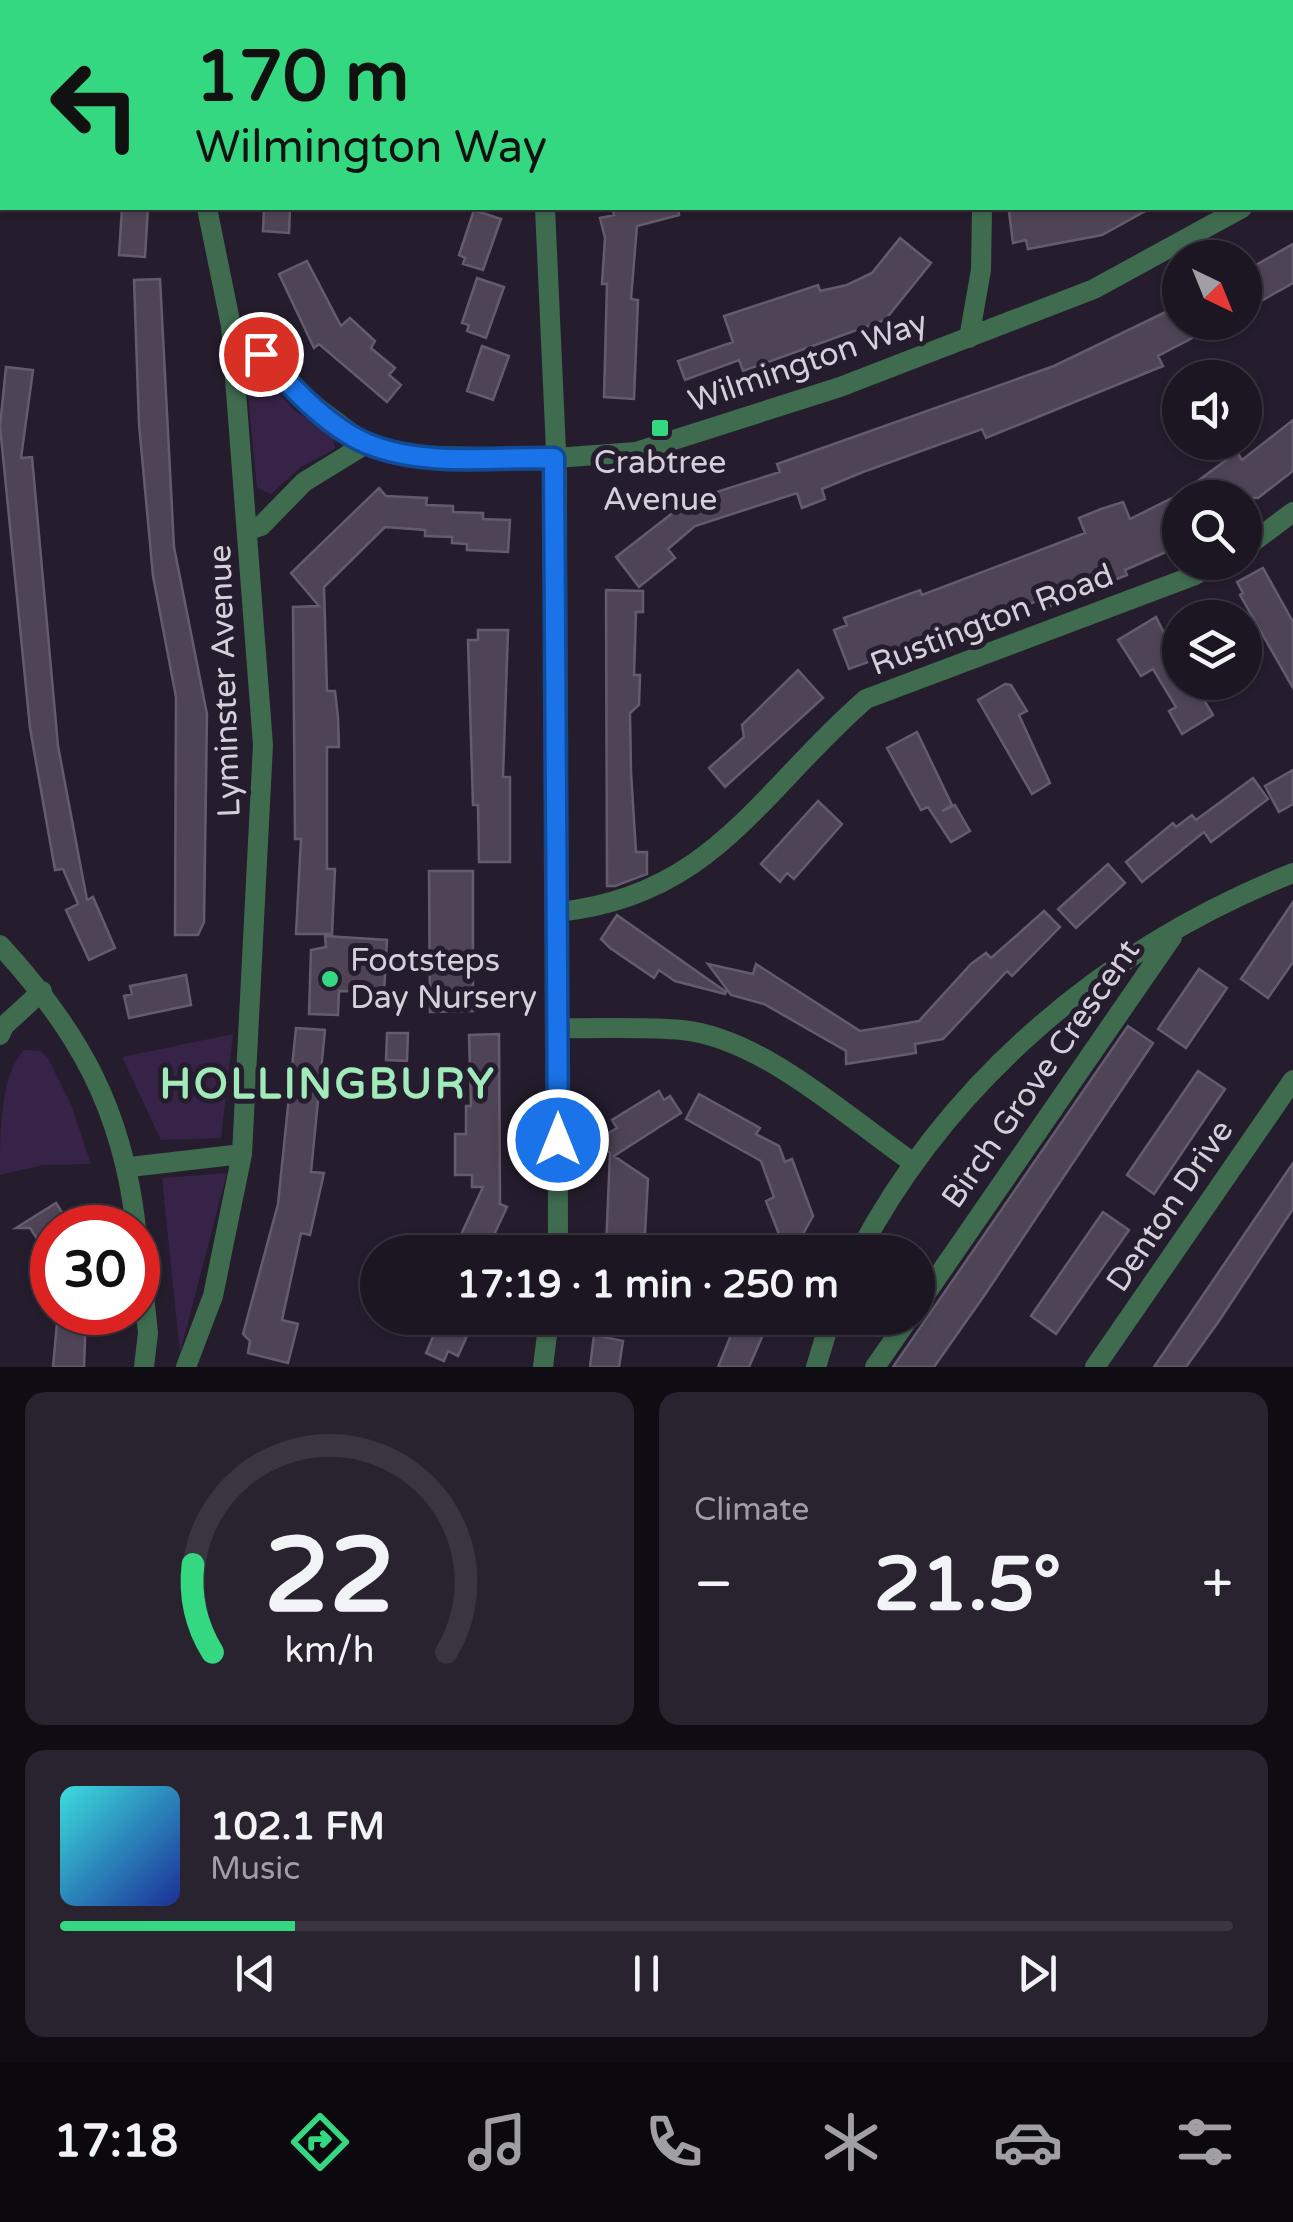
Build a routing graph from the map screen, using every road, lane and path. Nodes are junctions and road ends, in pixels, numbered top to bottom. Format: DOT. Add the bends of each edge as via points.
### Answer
graph roads {
  1 [pos="207,210"];
  2 [pos="546,210"];
  3 [pos="982,210"];
  4 [pos="1238,210"];
  5 [pos="231,326"];
  6 [pos="970,338"];
  7 [pos="366,444"];
  8 [pos="554,458"];
  9 [pos="1293,512"];
  10 [pos="250,530"];
  11 [pos="1262,535"];
  12 [pos="1172,580"];
  13 [pos="1293,873"];
  14 [pos="558,912"];
  15 [pos="1179,927"];
  16 [pos="0,945"];
  17 [pos="42,991"];
  18 [pos="559,1028"];
  19 [pos="0,1035"];
  20 [pos="1293,1080"];
  21 [pos="242,1154"];
  22 [pos="912,1162"];
  23 [pos="130,1167"];
  24 [pos="134,1205"];
  25 [pos="558,1235"];
  26 [pos="869,1235"];
  27 [pos="935,1281"];
  28 [pos="148,1335"];
  29 [pos="548,1335"];
  30 [pos="825,1335"];
  31 [pos="897,1335"];
  32 [pos="144,1367"];
  33 [pos="186,1367"];
  34 [pos="543,1367"];
  35 [pos="816,1367"];
  36 [pos="875,1367"];
  37 [pos="1095,1367"];
  1 -- 5 [label="street, Lyminster Avenue"];
  2 -- 8 [label="street"];
  3 -- 6 [label="street"];
  4 -- 6 [label="street, Wilmington Way" via="1094,289"];
  5 -- 7 [label="street, Wilmington Way" via="298,394"];
  5 -- 10 [label="street, Lyminster Avenue"];
  6 -- 8 [label="street, Wilmington Way" via="636,452"];
  7 -- 8 [label="street, Wilmington Way" via="411,456"];
  7 -- 10 [label="street" via="304,482"];
  8 -- 14 [label="street"];
  9 -- 11 [label="street"];
  10 -- 21 [label="street, Lyminster Avenue" via="263,745"];
  12 -- 14 [label="street, Rustington Road" via="866,700 689,870 600,908"];
  13 -- 15 [label="street, Birch Grove Crescent"];
  14 -- 18 [label="street"];
  15 -- 22 [label="street, Birch Grove Crescent" via="1024,1037"];
  15 -- 27 [label="street, Birch Grove Crescent"];
  16 -- 17 [label="street"];
  17 -- 19 [label="street"];
  17 -- 23 [label="street" via="99,1087"];
  18 -- 22 [label="street" via="684,1030 716,1038 763,1058"];
  18 -- 25 [label="street"];
  20 -- 37 [label="street, Denton Drive"];
  21 -- 23 [label="street"];
  21 -- 33 [label="street, Lyminster Avenue" via="213,1296"];
  22 -- 26 [label="street, Birch Grove Crescent"];
  23 -- 24 [label="street"];
  28 -- 32 [label="street"];
  29 -- 34 [label="street"];
  30 -- 35 [label="street"];
  31 -- 36 [label="street"];
}
